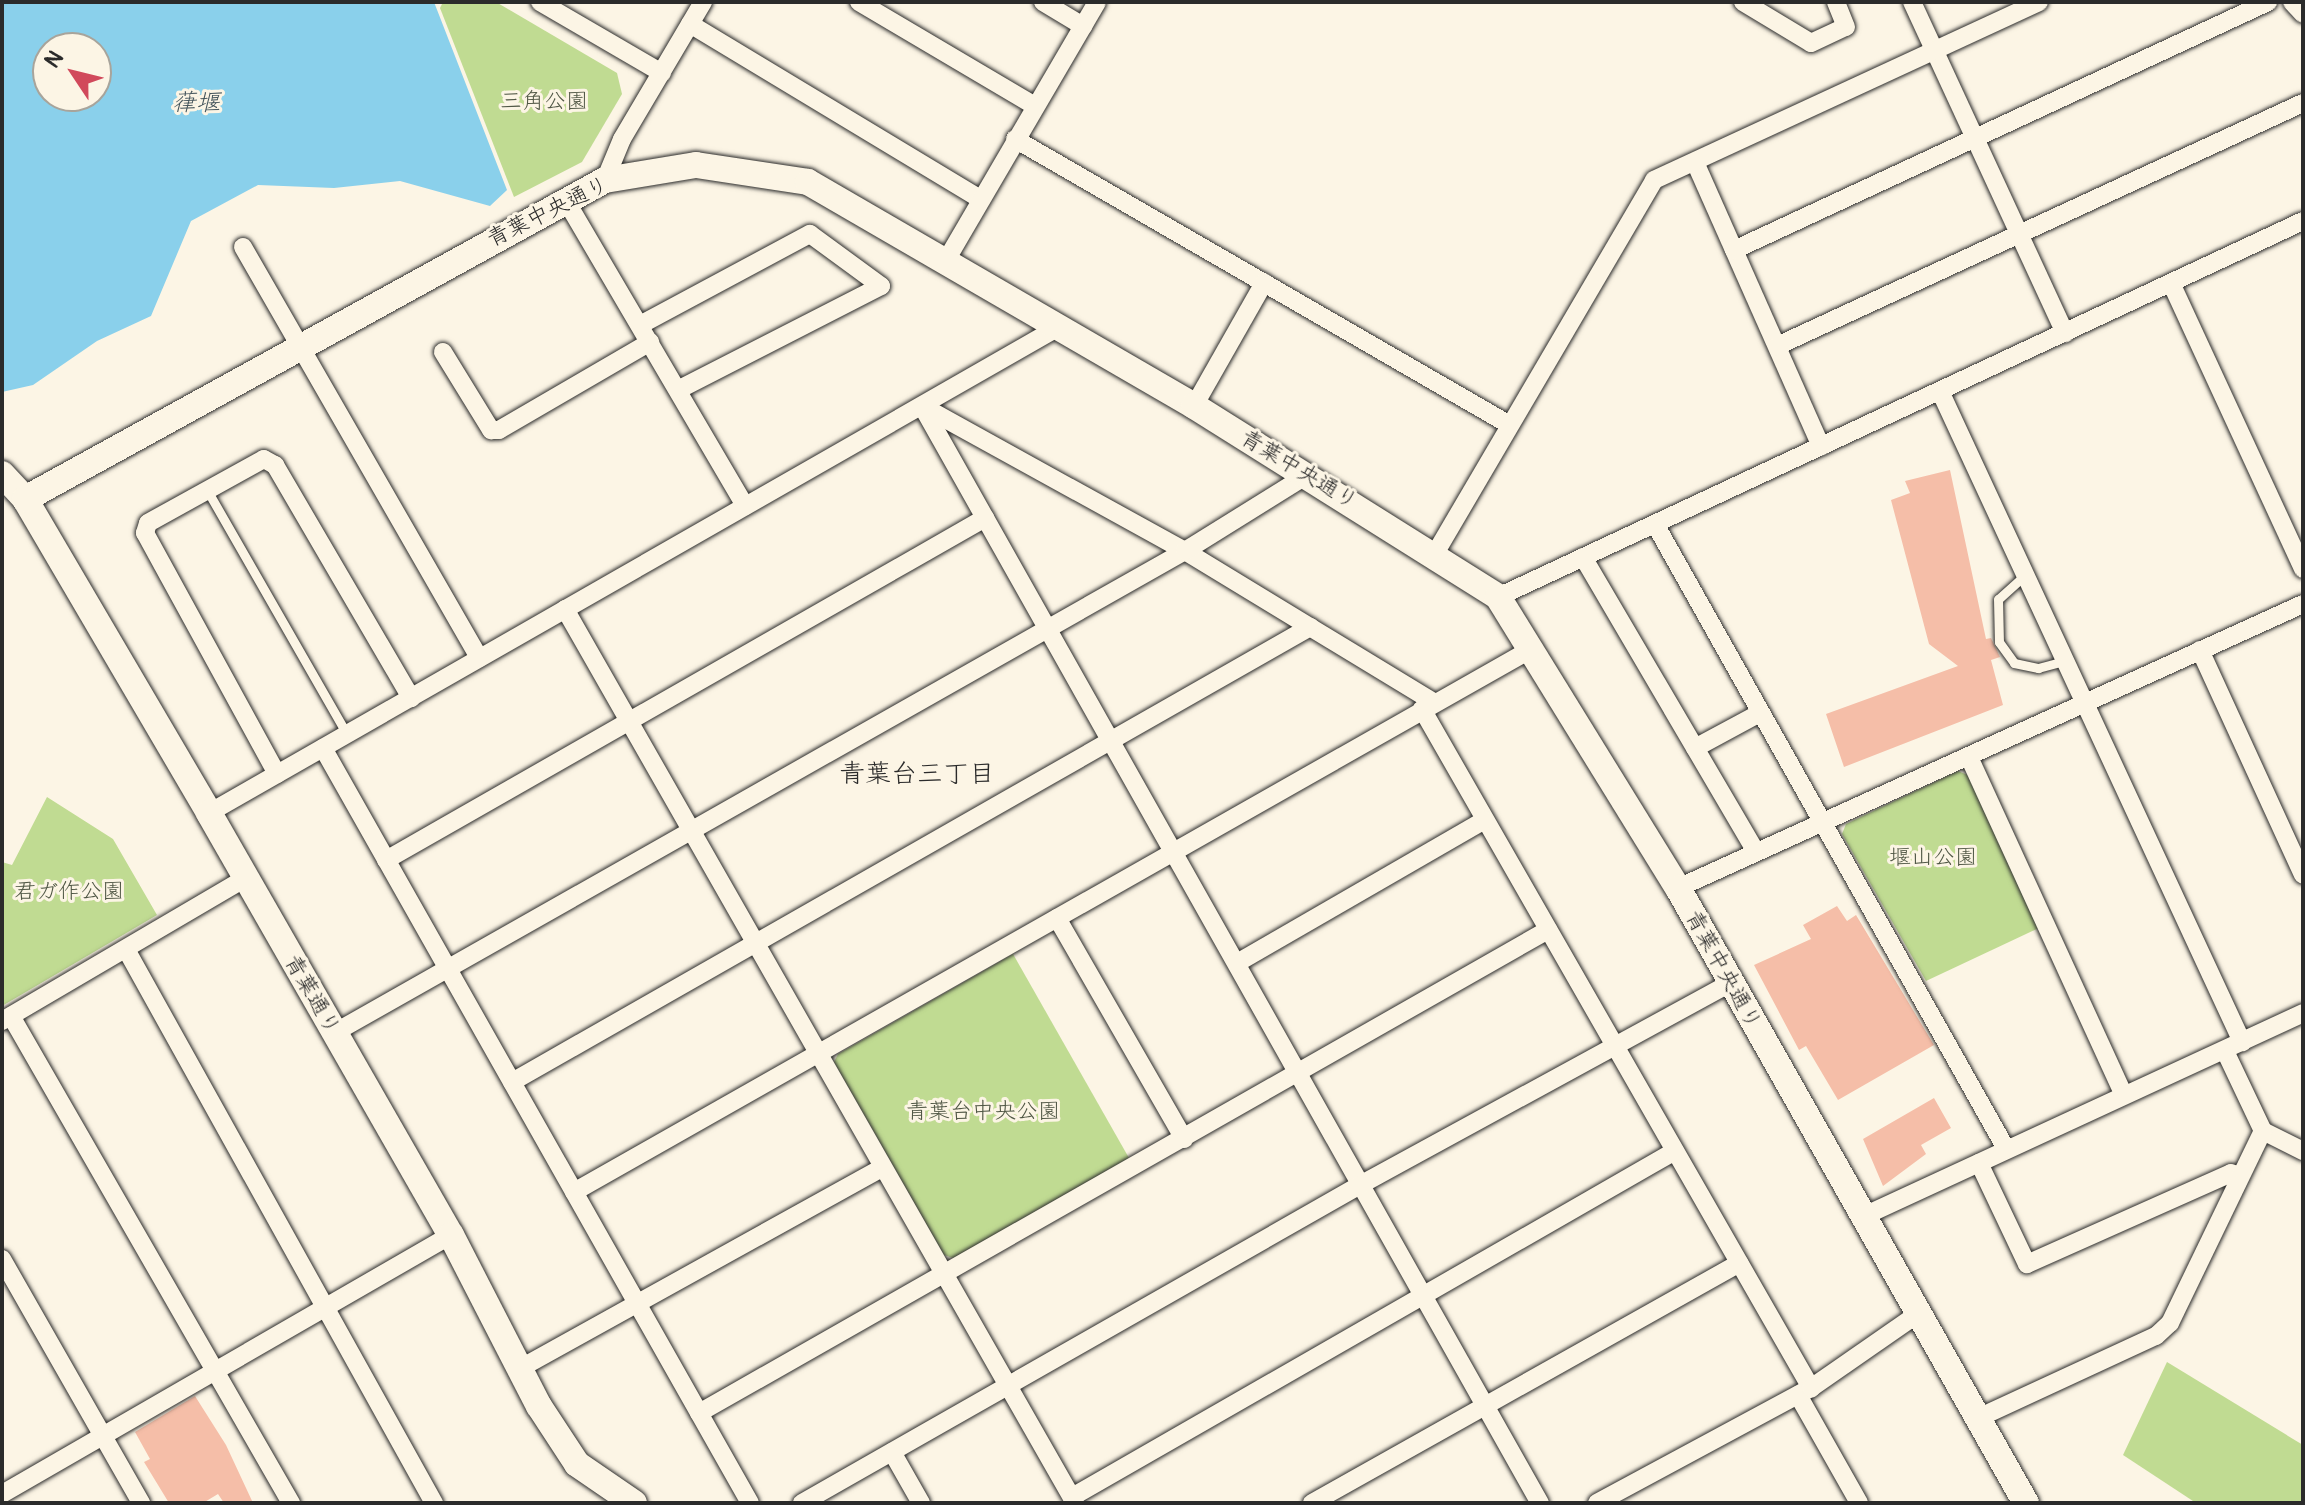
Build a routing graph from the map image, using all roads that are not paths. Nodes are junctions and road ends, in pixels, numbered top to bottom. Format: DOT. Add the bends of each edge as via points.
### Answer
graph roads {
  1 [pos="540,2"];
  2 [pos="703,2"];
  3 [pos="859,2"];
  4 [pos="1043,2"];
  5 [pos="1097,2"];
  6 [pos="1743,2"];
  7 [pos="1836,2"];
  8 [pos="1912,2"];
  9 [pos="2039,2"];
  10 [pos="2268,2"];
  11 [pos="2292,2"];
  12 [pos="2303,14"];
  13 [pos="690,24"];
  14 [pos="1083,26"];
  15 [pos="1933,49"];
  16 [pos="662,73"];
  17 [pos="2303,103"];
  18 [pos="1035,106"];
  19 [pos="1015,139"];
  20 [pos="1976,141"];
  21 [pos="1695,162"];
  22 [pos="605,180"];
  23 [pos="979,198"];
  24 [pos="565,199"];
  25 [pos="2303,221"];
  26 [pos="2019,235"];
  27 [pos="243,247"];
  28 [pos="1734,250"];
  29 [pos="944,264"];
  30 [pos="1264,283"];
  31 [pos="2171,283"];
  32 [pos="640,325"];
  33 [pos="1057,328"];
  34 [pos="2065,333"];
  35 [pos="650,342"];
  36 [pos="1777,346"];
  37 [pos="303,350"];
  38 [pos="443,352"];
  39 [pos="678,390"];
  40 [pos="1940,391"];
  41 [pos="922,406"];
  42 [pos="1194,406"];
  43 [pos="1508,424"];
  44 [pos="1821,446"];
  45 [pos="2,474"];
  46 [pos="1307,475"];
  47 [pos="207,490"];
  48 [pos="25,499"];
  49 [pos="745,506"];
  50 [pos="985,518"];
  51 [pos="1655,524"];
  52 [pos="1185,551"];
  53 [pos="1436,552"];
  54 [pos="1583,557"];
  55 [pos="2303,569"];
  56 [pos="2025,575"];
  57 [pos="1498,597"];
  58 [pos="2303,604"];
  59 [pos="565,609"];
  60 [pos="1310,627"];
  61 [pos="1048,628"];
  62 [pos="1533,648"];
  63 [pos="2200,650"];
  64 [pos="479,658"];
  65 [pos="2064,661"];
  66 [pos="411,698"];
  67 [pos="2083,704"];
  68 [pos="1427,705"];
  69 [pos="1760,713"];
  70 [pos="630,723"];
  71 [pos="347,734"];
  72 [pos="1111,740"];
  73 [pos="323,748"];
  74 [pos="1695,748"];
  75 [pos="1969,757"];
  76 [pos="277,774"];
  77 [pos="209,813"];
  78 [pos="1485,820"];
  79 [pos="1822,823"];
  80 [pos="690,829"];
  81 [pos="1174,851"];
  82 [pos="1756,852"];
  83 [pos="386,860"];
  84 [pos="2303,875"];
  85 [pos="246,878"];
  86 [pos="1678,888"];
  87 [pos="1057,918"];
  88 [pos="1548,930"];
  89 [pos="756,944"];
  90 [pos="127,951"];
  91 [pos="1237,963"];
  92 [pos="447,968"];
  93 [pos="1729,984"];
  94 [pos="2303,1013"];
  95 [pos="7,1019"];
  96 [pos="334,1033"];
  97 [pos="1616,1047"];
  98 [pos="2234,1047"];
  99 [pos="818,1053"];
  100 [pos="1298,1074"];
  101 [pos="512,1082"];
  102 [pos="2123,1093"];
  103 [pos="2263,1131"];
  104 [pos="1184,1139"];
  105 [pos="2005,1147"];
  106 [pos="1675,1151"];
  107 [pos="2303,1151"];
  108 [pos="1979,1163"];
  109 [pos="883,1167"];
  110 [pos="2240,1176"];
  111 [pos="1360,1185"];
  112 [pos="574,1192"];
  113 [pos="1864,1216"];
  114 [pos="451,1235"];
  115 [pos="2,1259"];
  116 [pos="1739,1263"];
  117 [pos="944,1273"];
  118 [pos="1422,1297"];
  119 [pos="637,1304"];
  120 [pos="325,1308"];
  121 [pos="1916,1315"];
  122 [pos="519,1369"];
  123 [pos="215,1371"];
  124 [pos="1008,1387"];
  125 [pos="1805,1391"];
  126 [pos="1484,1407"];
  127 [pos="699,1413"];
  128 [pos="1976,1419"];
  129 [pos="103,1436"];
  130 [pos="892,1452"];
  131 [pos="2,1494"];
  132 [pos="1073,1500"];
  133 [pos="141,1503"];
  134 [pos="291,1503"];
  135 [pos="434,1503"];
  136 [pos="634,1503"];
  137 [pos="750,1503"];
  138 [pos="802,1503"];
  139 [pos="921,1503"];
  140 [pos="1312,1503"];
  141 [pos="1540,1503"];
  142 [pos="1597,1503"];
  143 [pos="1859,1503"];
  144 [pos="2026,1503"];
  1 -- 16 [label="street"];
  2 -- 13 [label="street"];
  3 -- 18 [label="street"];
  4 -- 14 [label="street"];
  5 -- 14 [label="street"];
  6 -- 7 [label="street" via="1811,43 1846,27"];
  8 -- 15 [label="street"];
  9 -- 15 [label="street"];
  10 -- 20 [label="street"];
  11 -- 12 [label="street"];
  13 -- 16 [label="street"];
  13 -- 23 [label="street"];
  14 -- 18 [label="street"];
  15 -- 20 [label="street"];
  15 -- 21 [label="street"];
  16 -- 22 [label="street"];
  17 -- 26 [label="street"];
  18 -- 19 [label="street"];
  19 -- 23 [label="street"];
  19 -- 30 [label="street"];
  20 -- 26 [label="street"];
  20 -- 28 [label="street"];
  21 -- 28 [label="street"];
  21 -- 43 [label="street" via="1641,193"];
  22 -- 24 [label="street, 青葉中央通り"];
  22 -- 29 [label="street, 青葉中央通り" via="696,165 808,182"];
  23 -- 29 [label="street"];
  24 -- 32 [label="street"];
  24 -- 37 [label="street, 青葉中央通り"];
  25 -- 31 [label="street"];
  26 -- 34 [label="street"];
  26 -- 36 [label="street"];
  27 -- 37 [label="street"];
  28 -- 36 [label="street"];
  29 -- 33 [label="street, 青葉中央通り"];
  30 -- 42 [label="street"];
  30 -- 43 [label="street"];
  31 -- 34 [label="street"];
  31 -- 55 [label="street"];
  32 -- 35 [label="street"];
  32 -- 39 [label="street" via="810,234 881,286"];
  33 -- 41 [label="street"];
  33 -- 42 [label="street, 青葉中央通り"];
  34 -- 40 [label="street"];
  35 -- 38 [label="street" via="499,430 491,430"];
  35 -- 39 [label="street"];
  36 -- 44 [label="street"];
  37 -- 48 [label="street, 青葉中央通り"];
  37 -- 64 [label="street"];
  39 -- 49 [label="street"];
  40 -- 44 [label="street"];
  40 -- 56 [label="street"];
  41 -- 49 [label="street"];
  41 -- 50 [label="street"];
  41 -- 52 [label="street"];
  42 -- 46 [label="street, 青葉中央通り"];
  43 -- 53 [label="street"];
  44 -- 51 [label="street"];
  45 -- 48 [label="street, 青葉通り"];
  46 -- 52 [label="street"];
  46 -- 53 [label="street, 青葉中央通り"];
  47 -- 66 [label="street" via="264,459 275,465"];
  47 -- 71 [label="lane"];
  47 -- 76 [label="street" via="148,523 145,533"];
  48 -- 77 [label="street, 青葉通り"];
  49 -- 59 [label="street"];
  50 -- 61 [label="street"];
  50 -- 70 [label="street"];
  51 -- 54 [label="street"];
  51 -- 69 [label="street"];
  52 -- 60 [label="street"];
  52 -- 61 [label="street"];
  53 -- 57 [label="street, 青葉中央通り"];
  54 -- 57 [label="street"];
  54 -- 74 [label="street"];
  56 -- 65 [label="street"];
  56 -- 65 [label="lane" via="1998,599 1999,642 2014,663 2038,668"];
  57 -- 62 [label="street, 青葉中央通り"];
  58 -- 63 [label="street"];
  59 -- 64 [label="street"];
  59 -- 70 [label="street"];
  60 -- 68 [label="street"];
  60 -- 72 [label="street"];
  61 -- 72 [label="street"];
  61 -- 80 [label="street"];
  62 -- 68 [label="street"];
  62 -- 86 [label="street, 青葉中央通り"];
  63 -- 67 [label="street"];
  63 -- 84 [label="street"];
  64 -- 66 [label="street"];
  65 -- 67 [label="street"];
  66 -- 71 [label="street"];
  67 -- 75 [label="street"];
  67 -- 98 [label="street"];
  68 -- 78 [label="street"];
  68 -- 81 [label="street"];
  69 -- 74 [label="street"];
  69 -- 79 [label="street"];
  70 -- 80 [label="street"];
  70 -- 83 [label="street"];
  71 -- 73 [label="street"];
  72 -- 81 [label="street"];
  72 -- 89 [label="street"];
  73 -- 76 [label="street"];
  73 -- 83 [label="street"];
  74 -- 82 [label="street"];
  75 -- 79 [label="street"];
  75 -- 102 [label="street"];
  76 -- 77 [label="street"];
  77 -- 85 [label="street, 青葉通り"];
  78 -- 88 [label="street"];
  78 -- 91 [label="street"];
  79 -- 82 [label="street"];
  79 -- 105 [label="street"];
  80 -- 89 [label="street"];
  80 -- 92 [label="street"];
  81 -- 87 [label="street"];
  81 -- 91 [label="street"];
  82 -- 86 [label="street"];
  83 -- 92 [label="street"];
  85 -- 90 [label="street"];
  85 -- 96 [label="street, 青葉通り"];
  86 -- 93 [label="street, 青葉中央通り"];
  87 -- 99 [label="street"];
  87 -- 104 [label="street"];
  88 -- 97 [label="street"];
  88 -- 100 [label="street"];
  89 -- 99 [label="street"];
  89 -- 101 [label="street"];
  90 -- 95 [label="street"];
  90 -- 120 [label="street"];
  91 -- 100 [label="street"];
  92 -- 96 [label="street"];
  92 -- 101 [label="street"];
  93 -- 97 [label="street"];
  93 -- 113 [label="street, 青葉中央通り"];
  94 -- 98 [label="street"];
  95 -- 123 [label="street"];
  96 -- 114 [label="street, 青葉通り"];
  97 -- 106 [label="street"];
  97 -- 111 [label="street"];
  98 -- 102 [label="street"];
  98 -- 103 [label="street"];
  99 -- 109 [label="street"];
  99 -- 112 [label="street"];
  100 -- 104 [label="street"];
  100 -- 111 [label="street"];
  101 -- 112 [label="street"];
  102 -- 105 [label="street"];
  103 -- 107 [label="street"];
  103 -- 110 [label="street"];
  104 -- 117 [label="street"];
  105 -- 108 [label="street"];
  106 -- 116 [label="street"];
  106 -- 118 [label="street"];
  108 -- 110 [label="street" via="2027,1264 2231,1173"];
  108 -- 113 [label="street"];
  109 -- 117 [label="street"];
  109 -- 119 [label="street"];
  110 -- 128 [label="street" via="2170,1323 2156,1336"];
  111 -- 118 [label="street"];
  111 -- 124 [label="street"];
  112 -- 119 [label="street"];
  113 -- 121 [label="street, 青葉中央通り"];
  114 -- 120 [label="street"];
  114 -- 122 [label="street, 青葉通り"];
  115 -- 129 [label="street"];
  116 -- 125 [label="street"];
  116 -- 126 [label="street"];
  117 -- 124 [label="street"];
  117 -- 127 [label="street"];
  118 -- 126 [label="street"];
  118 -- 132 [label="street"];
  119 -- 122 [label="street"];
  119 -- 127 [label="street"];
  120 -- 123 [label="street"];
  120 -- 135 [label="street"];
  121 -- 125 [label="street"];
  121 -- 128 [label="street, 青葉中央通り"];
  122 -- 136 [label="street, 青葉通り" via="577,1464"];
  123 -- 129 [label="street"];
  123 -- 134 [label="street"];
  124 -- 130 [label="street"];
  124 -- 132 [label="street"];
  125 -- 142 [label="street"];
  125 -- 143 [label="street"];
  126 -- 140 [label="street"];
  126 -- 141 [label="street"];
  127 -- 137 [label="street"];
  128 -- 144 [label="street, 青葉中央通り"];
  129 -- 131 [label="street"];
  129 -- 133 [label="street"];
  130 -- 138 [label="street"];
  130 -- 139 [label="street"];
}
